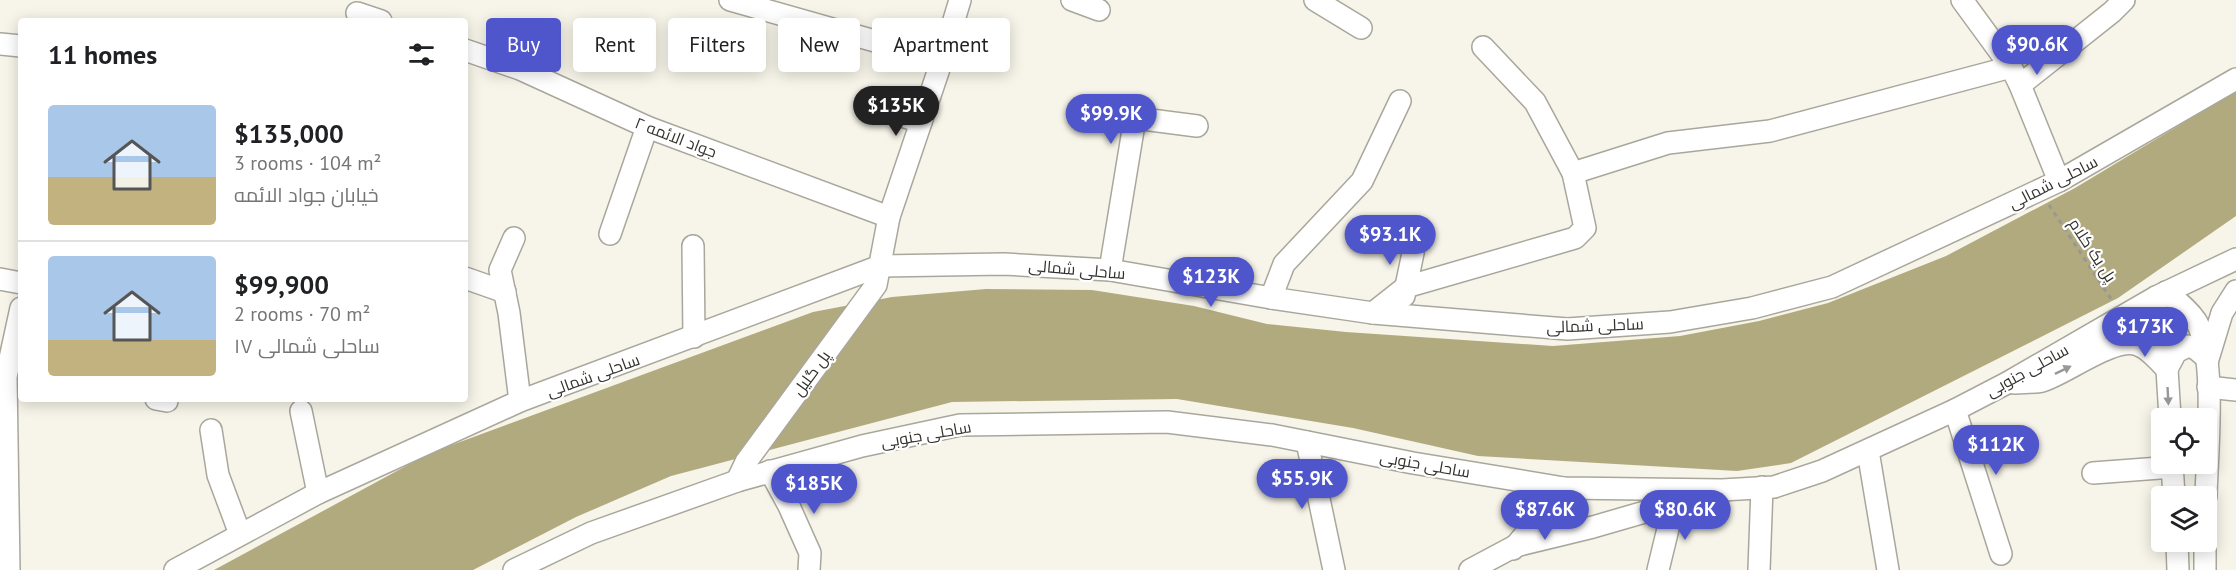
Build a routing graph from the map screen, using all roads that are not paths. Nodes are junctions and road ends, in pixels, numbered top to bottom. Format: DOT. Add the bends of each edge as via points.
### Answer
graph roads {
  1 [pos="730,0"];
  2 [pos="960,0"];
  3 [pos="1072,0"];
  4 [pos="1315,0"];
  5 [pos="1962,0"];
  6 [pos="2112,4"];
  7 [pos="771,6"];
  8 [pos="1099,10"];
  9 [pos="357,13"];
  10 [pos="372,18"];
  11 [pos="955,18"];
  12 [pos="1361,28"];
  13 [pos="872,38"];
  14 [pos="0,44"];
  15 [pos="18,46"];
  16 [pos="1483,47"];
  17 [pos="468,51"];
  18 [pos="938,72"];
  19 [pos="2016,76"];
  20 [pos="2236,79"];
  21 [pos="1400,101"];
  22 [pos="892,113"];
  23 [pos="921,122"];
  24 [pos="1197,126"];
  25 [pos="646,127"];
  26 [pos="1573,173"];
  27 [pos="2059,181"];
  28 [pos="889,217"];
  29 [pos="610,234"];
  30 [pos="514,238"];
  31 [pos="693,246"];
  32 [pos="1413,253"];
  33 [pos="2236,259"];
  34 [pos="1110,270"];
  35 [pos="878,275"];
  36 [pos="0,279"];
  37 [pos="468,279"];
  38 [pos="18,282"];
  39 [pos="1406,286"];
  40 [pos="2236,291"];
  41 [pos="505,292"];
  42 [pos="2161,295"];
  43 [pos="1271,298"];
  44 [pos="1373,313"];
  45 [pos="1401,316"];
  46 [pos="18,324"];
  47 [pos="694,337"];
  48 [pos="2208,359"];
  49 [pos="2167,369"];
  50 [pos="9,371"];
  51 [pos="2007,383"];
  52 [pos="2208,387"];
  53 [pos="2236,390"];
  54 [pos="520,401"];
  55 [pos="2169,408"];
  56 [pos="1954,410"];
  57 [pos="301,411"];
  58 [pos="211,430"];
  59 [pos="1307,442"];
  60 [pos="1868,451"];
  61 [pos="2151,467"];
  62 [pos="770,471"];
  63 [pos="4,472"];
  64 [pos="741,472"];
  65 [pos="2093,473"];
  66 [pos="2206,486"];
  67 [pos="1762,487"];
  68 [pos="1564,488"];
  69 [pos="1722,490"];
  70 [pos="318,493"];
  71 [pos="1674,504"];
  72 [pos="240,534"];
  73 [pos="1515,546"];
  74 [pos="2177,552"];
  75 [pos="2205,552"];
  76 [pos="2001,554"];
  77 [pos="9,570"];
  78 [pos="175,570"];
  79 [pos="514,570"];
  80 [pos="809,570"];
  81 [pos="1334,570"];
  82 [pos="1470,570"];
  83 [pos="1496,570"];
  84 [pos="1658,570"];
  85 [pos="1759,570"];
  86 [pos="1888,570"];
  87 [pos="2178,570"];
  88 [pos="2205,570"];
  1 -- 7 [label="street"];
  2 -- 11 [label="street"];
  3 -- 8 [label="street"];
  4 -- 12 [label="street"];
  5 -- 19 [label="street"];
  6 -- 19 [label="street"];
  7 -- 13 [label="street"];
  9 -- 10 [label="street"];
  14 -- 15 [label="street"];
  16 -- 26 [label="street" via="1535,102"];
  17 -- 25 [label="street, جواد الائمه ۲" via="520,69"];
  18 -- 23 [label="street"];
  19 -- 26 [label="street" via="1770,131 1668,144"];
  19 -- 27 [label="street"];
  20 -- 27 [label="street, ساحلی شمالی"];
  21 -- 43 [label="street" via="1362,181 1284,264"];
  22 -- 23 [label="street"];
  23 -- 28 [label="street"];
  24 -- 34 [label="street" via="1135,118"];
  25 -- 28 [label="street, جواد الائمه ۲"];
  25 -- 29 [label="street"];
  26 -- 39 [label="street" via="1586,228 1575,238"];
  27 -- 45 [label="street, ساحلی شمالی" via="1832,287 1752,308 1670,322 1567,329"];
  28 -- 35 [label="street"];
  30 -- 41 [label="street" via="500,270"];
  31 -- 47 [label="street"];
  32 -- 39 [label="street"];
  33 -- 42 [label="street, ساحلی جنوبی"];
  34 -- 35 [label="street, ساحلی شمالی" via="1004,264"];
  34 -- 43 [label="street, ساحلی شمالی"];
  35 -- 47 [label="street, ساحلی شمالی"];
  35 -- 64 [label="street, پل گلیل"];
  36 -- 38 [label="street"];
  37 -- 41 [label="street"];
  39 -- 44 [label="street"];
  39 -- 45 [label="street"];
  40 -- 48 [label="street" via="2222,313"];
  41 -- 54 [label="street"];
  42 -- 48 [label="street" via="2188,310 2198,324"];
  42 -- 49 [label="street" via="2157,319"];
  42 -- 51 [label="street, ساحلی جنوبی"];
  43 -- 44 [label="street, ساحلی شمالی"];
  44 -- 45 [label="street, ساحلی شمالی"];
  46 -- 50 [label="street"];
  47 -- 54 [label="street, ساحلی شمالی"];
  48 -- 49 [label="street" via="2188,346 2176,352"];
  48 -- 52 [label="street"];
  51 -- 49 [label="street, one-way" via="2042,381 2095,354 2128,344 2148,350"];
  49 -- 55 [label="street, one-way"];
  50 -- 63 [label="street"];
  51 -- 56 [label="street, ساحلی جنوبی"];
  52 -- 53 [label="street"];
  52 -- 66 [label="street"];
  54 -- 70 [label="street, ساحلی شمالی"];
  56 -- 60 [label="street, ساحلی جنوبی"];
  56 -- 76 [label="street"];
  57 -- 70 [label="street"];
  58 -- 72 [label="street" via="218,475"];
  59 -- 62 [label="street, ساحلی جنوبی" via="1167,422 960,425"];
  59 -- 68 [label="street, ساحلی جنوبی"];
  59 -- 81 [label="street"];
  60 -- 67 [label="street, ساحلی جنوبی" via="1822,471 1774,487"];
  60 -- 86 [label="street"];
  61 -- 65 [label="street"];
  62 -- 64 [label="street, ساحلی جنوبی"];
  62 -- 80 [label="street" via="810,553"];
  63 -- 77 [label="street"];
  64 -- 79 [label="street, ساحلی جنوبی" via="591,533"];
  67 -- 69 [label="street, ساحلی جنوبی"];
  67 -- 85 [label="street"];
  68 -- 69 [label="street, ساحلی جنوبی"];
  68 -- 73 [label="street"];
  69 -- 71 [label="street"];
  70 -- 72 [label="street, ساحلی شمالی"];
  71 -- 73 [label="street"];
  71 -- 84 [label="street"];
  72 -- 78 [label="street, ساحلی شمالی"];
  73 -- 82 [label="street"];
  73 -- 83 [label="street"];
  74 -- 87 [label="street"];
  75 -- 88 [label="street"];
}
